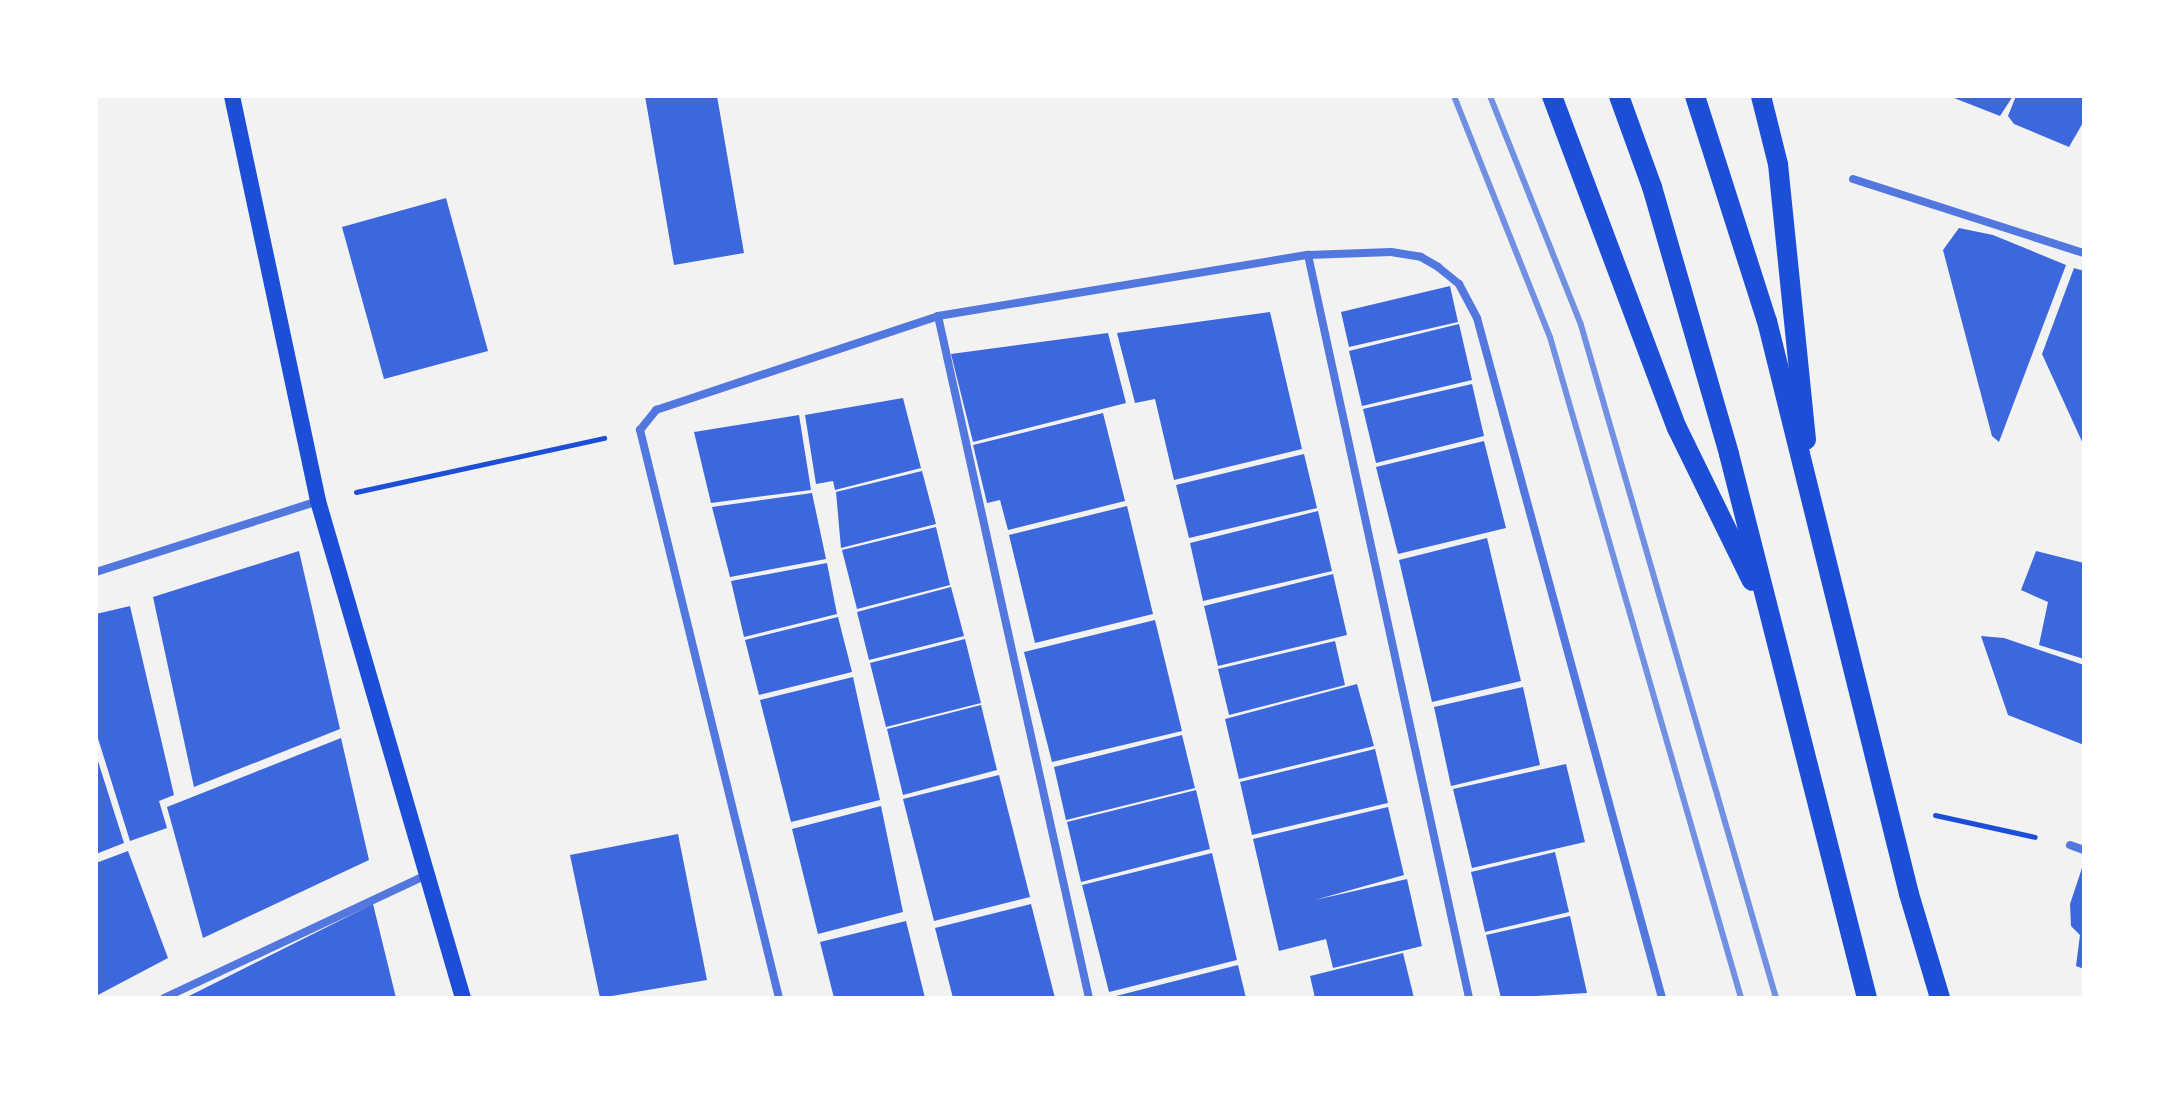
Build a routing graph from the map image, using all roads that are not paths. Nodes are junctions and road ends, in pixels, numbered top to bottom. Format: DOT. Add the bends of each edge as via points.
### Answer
graph roads {
  1 [pos="232,96"];
  2 [pos="1552,96"];
  3 [pos="1619,96"];
  4 [pos="1695,96"];
  5 [pos="1761,96"];
  6 [pos="1853,179"];
  7 [pos="2084,253"];
  8 [pos="1308,255"];
  9 [pos="938,316"];
  10 [pos="318,501"];
  11 [pos="1814,520"];
  12 [pos="96,572"];
  13 [pos="1765,606"];
  14 [pos="2070,845"];
  15 [pos="2084,850"];
  16 [pos="430,873"];
  17 [pos="164,998"];
  18 [pos="463,998"];
  19 [pos="779,998"];
  20 [pos="1089,998"];
  21 [pos="1469,998"];
  22 [pos="1662,998"];
  23 [pos="1867,998"];
  24 [pos="1940,998"];
  1 -- 10 [label="main road"];
  2 -- 13 [label="main road" via="1677,428"];
  3 -- 13 [label="main road" via="1652,187 1729,454"];
  4 -- 11 [label="main road" via="1767,321"];
  5 -- 11 [label="main road" via="1778,164"];
  6 -- 7 [label="street"];
  8 -- 9 [label="street"];
  8 -- 21 [label="street"];
  8 -- 22 [label="street" via="1391,252 1421,257 1459,284 1477,318"];
  9 -- 19 [label="street" via="656,410 640,430"];
  9 -- 20 [label="street"];
  10 -- 12 [label="street"];
  10 -- 16 [label="main road"];
  11 -- 24 [label="main road"];
  13 -- 23 [label="main road"];
  14 -- 15 [label="street"];
  16 -- 17 [label="street"];
  16 -- 18 [label="main road"];
}
